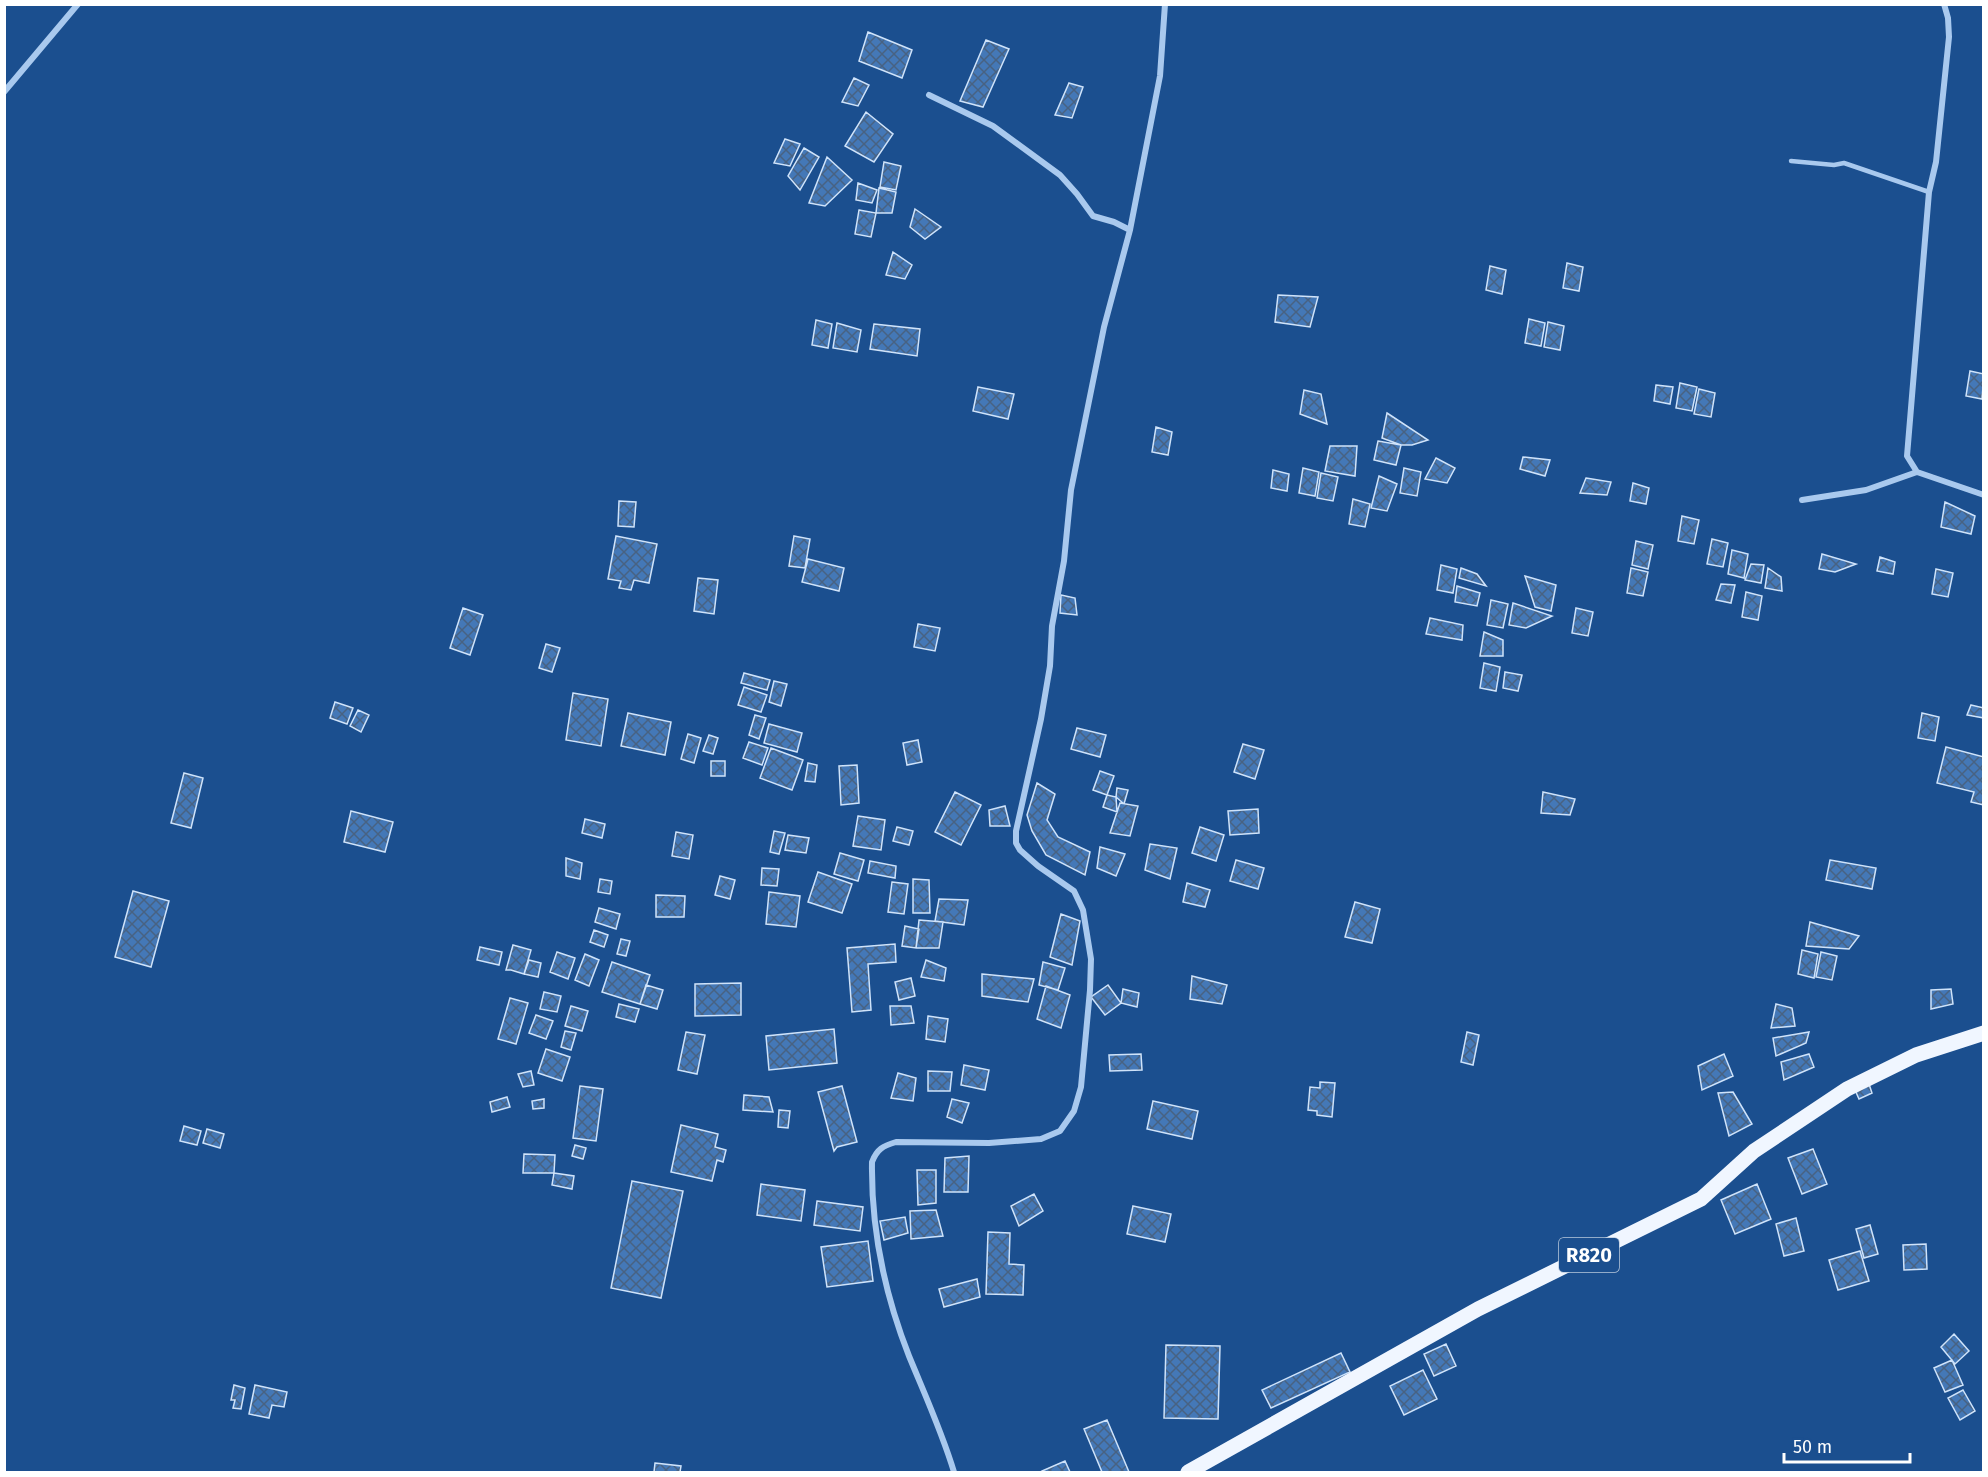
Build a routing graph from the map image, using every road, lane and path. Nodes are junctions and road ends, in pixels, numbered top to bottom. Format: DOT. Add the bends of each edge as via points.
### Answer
graph roads {
  1 [pos="78,4"];
  2 [pos="1165,4"];
  3 [pos="1944,4"];
  4 [pos="4,92"];
  5 [pos="929,95"];
  6 [pos="1791,161"];
  7 [pos="1929,192"];
  8 [pos="1130,230"];
  9 [pos="1917,472"];
  10 [pos="1983,495"];
  11 [pos="1802,500"];
  12 [pos="1983,1033"];
  13 [pos="954,1473"];
  14 [pos="1188,1473"];
  1 -- 4 [label="street"];
  2 -- 8 [label="street" via="1160,76"];
  3 -- 7 [label="street" via="1949,37 1936,162"];
  5 -- 8 [label="street" via="993,126 1060,175 1090,214"];
  6 -- 7 [label="lane" via="1844,163"];
  7 -- 9 [label="street" via="1907,432 1906,456"];
  8 -- 13 [label="street" via="1104,327 1071,489 1050,666 1016,831 1020,850 1074,891 1083,910 1091,959 1081,1087 1074,1111 1060,1131 1041,1138 989,1143 896,1142 876,1151 872,1162 876,1238 883,1271 909,1355 944,1438"];
  9 -- 10 [label="street"];
  9 -- 11 [label="street" via="1866,490"];
  12 -- 14 [label="main road, R820" via="1916,1056 1847,1089 1754,1151 1701,1199 1478,1309"];
}
